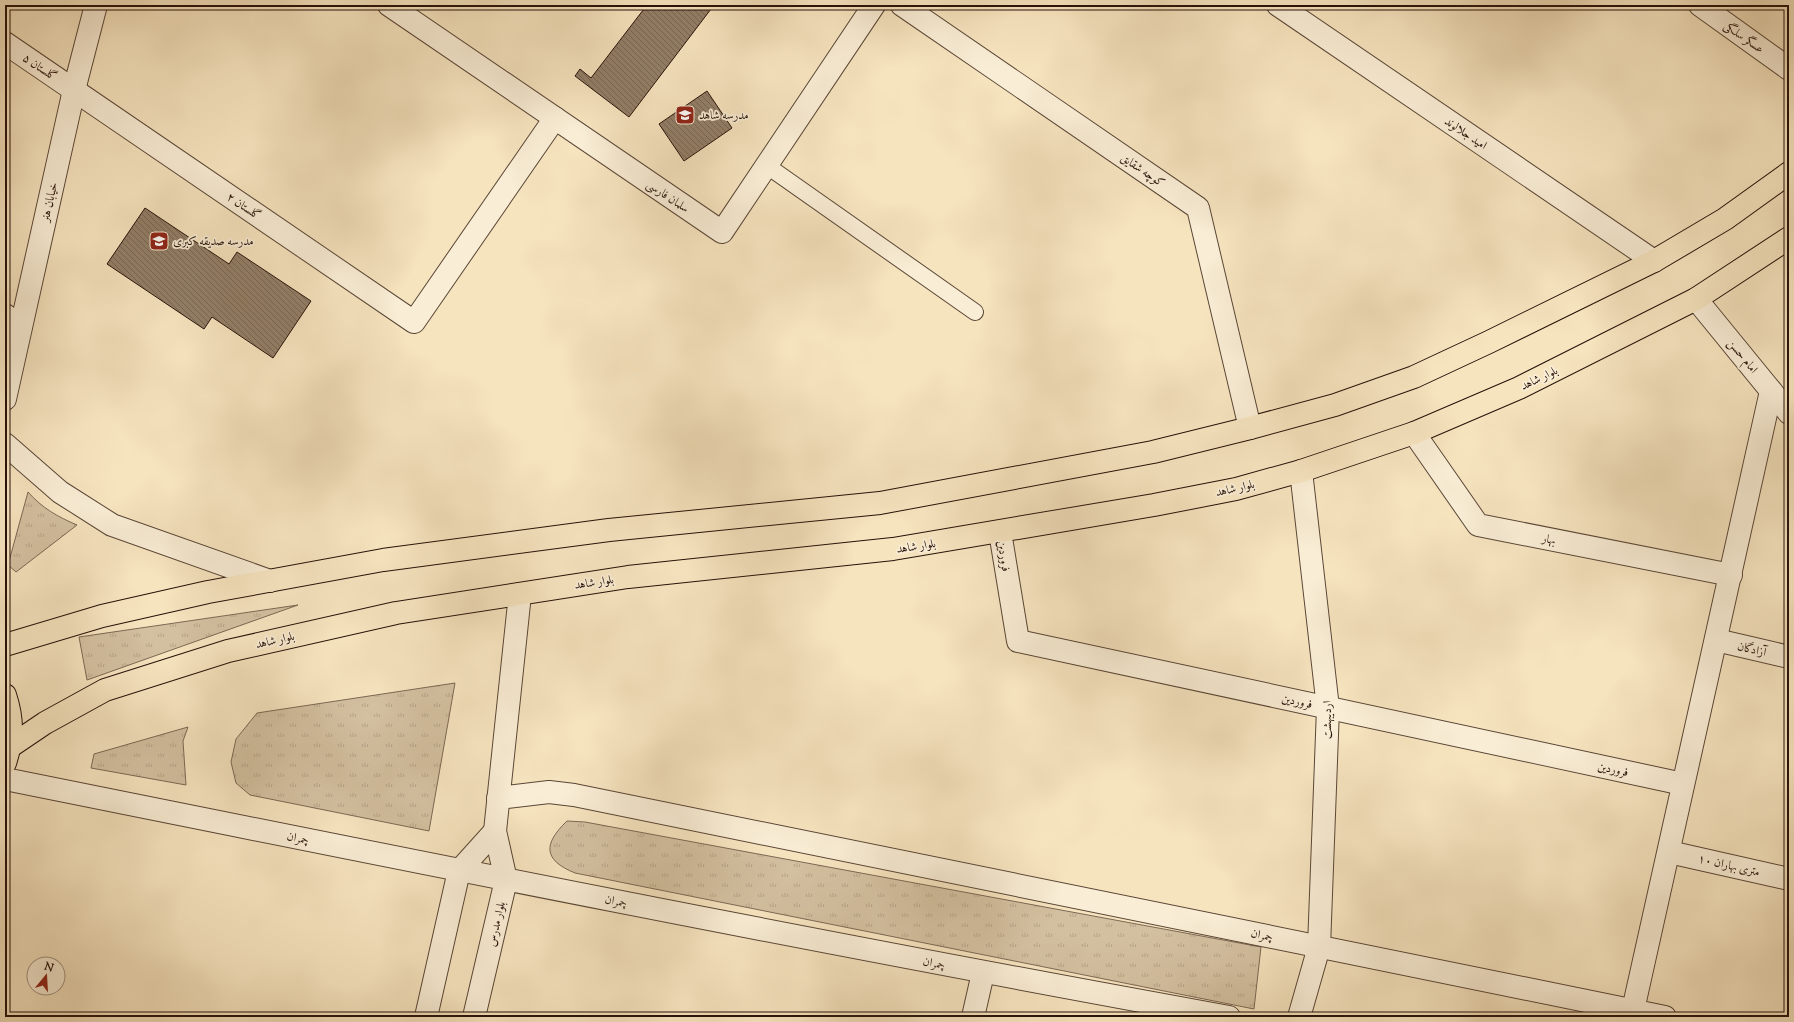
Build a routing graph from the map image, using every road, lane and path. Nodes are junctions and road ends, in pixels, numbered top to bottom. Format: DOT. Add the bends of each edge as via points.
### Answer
graph roads {
  1 [pos="96,5"];
  2 [pos="389,5"];
  3 [pos="874,5"];
  4 [pos="902,5"];
  5 [pos="1278,5"];
  6 [pos="1700,5"];
  7 [pos="5,43"];
  8 [pos="1789,68"];
  9 [pos="74,90"];
  10 [pos="555,118"];
  11 [pos="766,165"];
  12 [pos="1789,173"];
  13 [pos="1789,238"];
  14 [pos="1654,261"];
  15 [pos="1696,299"];
  16 [pos="975,312"];
  17 [pos="13,321"];
  18 [pos="1771,391"];
  19 [pos="5,399"];
  20 [pos="1789,412"];
  21 [pos="1250,428"];
  22 [pos="1414,433"];
  23 [pos="5,444"];
  24 [pos="1301,471"];
  25 [pos="1000,532"];
  26 [pos="1731,574"];
  27 [pos="270,581"];
  28 [pos="520,594"];
  29 [pos="1716,640"];
  30 [pos="5,645"];
  31 [pos="1789,657"];
  32 [pos="5,695"];
  33 [pos="1328,708"];
  34 [pos="8,754"];
  35 [pos="5,778"];
  36 [pos="1683,784"];
  37 [pos="498,798"];
  38 [pos="495,831"];
  39 [pos="1669,852"];
  40 [pos="459,871"];
  41 [pos="1789,879"];
  42 [pos="506,880"];
  43 [pos="1319,947"];
  44 [pos="983,973"];
  45 [pos="1633,1010"];
  46 [pos="426,1017"];
  47 [pos="474,1017"];
  48 [pos="973,1017"];
  49 [pos="1229,1017"];
  50 [pos="1300,1017"];
  51 [pos="1665,1017"];
  1 -- 9 [label="street, خیابان هنر"];
  2 -- 10 [label="street, سلمان فارسی"];
  3 -- 11 [label="street, سلمان فارسی"];
  4 -- 21 [label="street, کوچه شقایق" via="1198,208"];
  5 -- 14 [label="street, امید جلالوند"];
  6 -- 8 [label="street, عسگر سلگی"];
  7 -- 9 [label="street, گلستان ۵"];
  9 -- 10 [label="street, گلستان ۲" via="414,322"];
  9 -- 17 [label="street, خیابان هنر"];
  10 -- 11 [label="street, سلمان فارسی" via="722,232"];
  11 -- 16 [label="lane"];
  12 -- 14 [label="main road" via="1726,219"];
  13 -- 15 [label="main road, بلوار شاهد"];
  14 -- 21 [label="main road" via="1414,377 1335,405"];
  15 -- 18 [label="street, امام حسن"];
  15 -- 22 [label="main road, بلوار شاهد" via="1519,388"];
  17 -- 19 [label="street, خیابان هنر"];
  18 -- 20 [label="street, امام حسن"];
  18 -- 26 [label="street"];
  21 -- 27 [label="main road" via="1153,452 880,504 609,530 383,560"];
  22 -- 24 [label="main road, بلوار شاهد"];
  22 -- 26 [label="street, بهار" via="1478,525"];
  23 -- 27 [label="street" via="60,492 112,525"];
  24 -- 25 [label="main road, بلوار شاهد" via="1236,489"];
  24 -- 33 [label="street, اردیبهشت"];
  25 -- 28 [label="main road, بلوار شاهد" via="893,550 628,577"];
  25 -- 33 [label="street, فروردین" via="1018,642"];
  26 -- 29 [label="street"];
  27 -- 30 [label="main road" via="102,616"];
  28 -- 34 [label="main road, بلوار شاهد" via="396,613 228,651 105,690 45,723"];
  28 -- 37 [label="street, بلوار مدرس"];
  29 -- 31 [label="street, آزادگان"];
  29 -- 36 [label="street"];
  32 -- 34 [label="main road" via="11,712"];
  33 -- 36 [label="street, فروردین"];
  33 -- 43 [label="street, اردیبهشت"];
  35 -- 40 [label="street, چمران"];
  36 -- 39 [label="street"];
  37 -- 38 [label="street, بلوار مدرس"];
  37 -- 43 [label="street, چمران" via="549,792 574,795"];
  38 -- 40 [label="street"];
  38 -- 42 [label="street, بلوار مدرس"];
  39 -- 41 [label="street, ۱۰ متری بهاران"];
  39 -- 45 [label="street"];
  40 -- 42 [label="street, چمران"];
  40 -- 46 [label="street"];
  42 -- 44 [label="street, چمران"];
  42 -- 47 [label="street, بلوار مدرس"];
  43 -- 45 [label="street, چمران"];
  43 -- 50 [label="street"];
  44 -- 48 [label="street"];
  44 -- 49 [label="street, چمران"];
  45 -- 51 [label="street, چمران"];
}
